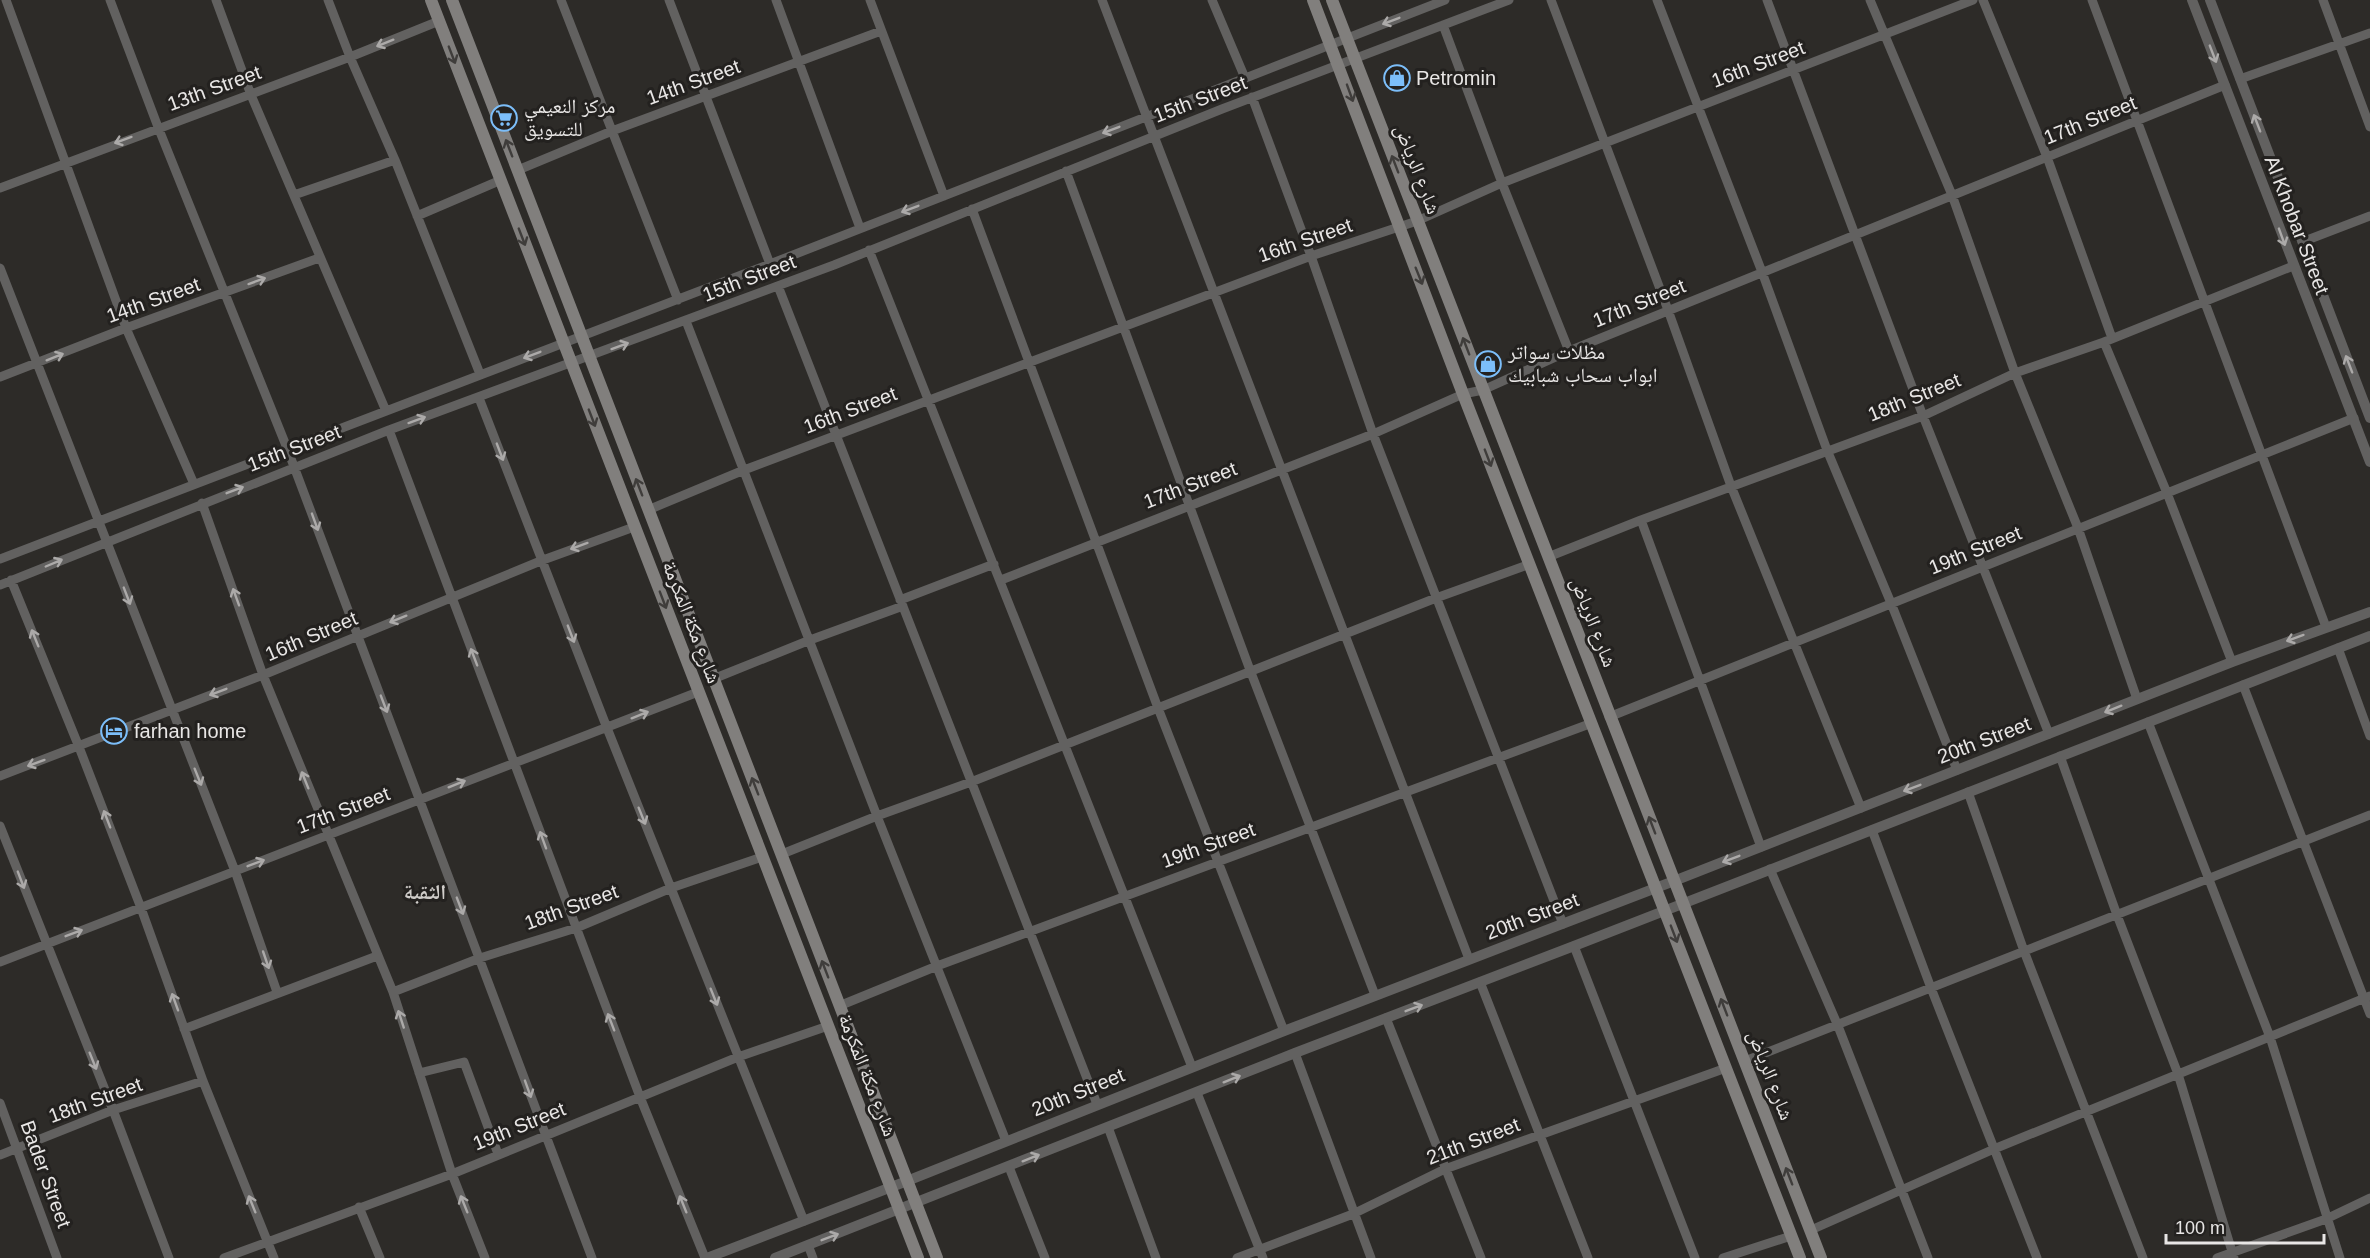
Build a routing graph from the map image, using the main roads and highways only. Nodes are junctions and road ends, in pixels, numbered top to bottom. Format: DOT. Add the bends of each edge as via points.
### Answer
graph roads {
  1 [pos="431,0"];
  2 [pos="1313,0"];
  3 [pos="1332,0"];
  4 [pos="455,1"];
  5 [pos="918,1258"];
  6 [pos="937,1258"];
  7 [pos="1800,1258"];
  8 [pos="1821,1258"];
  1 -- 5 [label="main road, شارع مكة المكرمة, one-way"];
  2 -- 7 [label="main road, شارع الرياض, one-way"];
  8 -- 3 [label="main road, شارع الرياض, one-way"];
  6 -- 4 [label="main road, شارع مكة المكرمة, one-way"];
}
